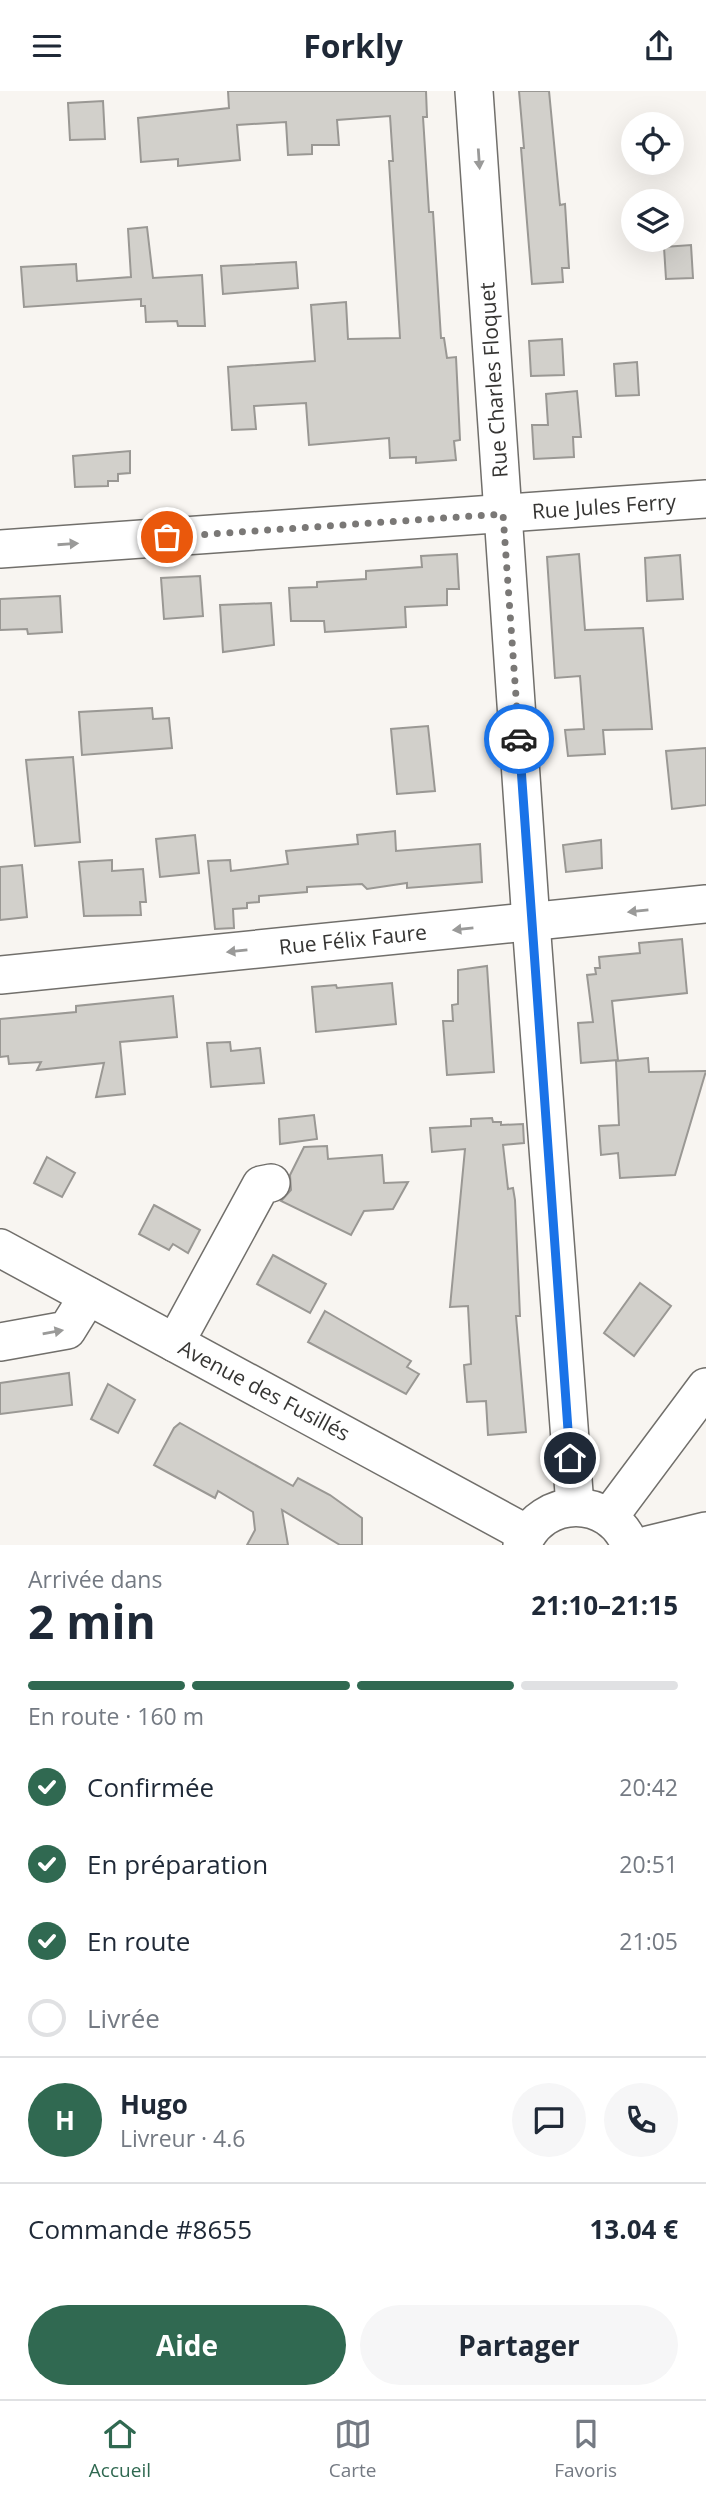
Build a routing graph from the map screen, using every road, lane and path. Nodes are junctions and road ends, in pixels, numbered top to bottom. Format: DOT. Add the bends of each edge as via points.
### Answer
graph roads {
  1 [pos="474,91"];
  2 [pos="706,499"];
  3 [pos="503,514"];
  4 [pos="0,548"];
  5 [pos="706,904"];
  6 [pos="531,922"];
  7 [pos="0,975"];
  8 [pos="271,1183"];
  9 [pos="0,1248"];
  10 [pos="88,1296"];
  11 [pos="0,1342"];
  12 [pos="175,1343"];
  13 [pos="706,1387"];
  14 [pos="575,1506"];
  15 [pos="620,1531"];
  16 [pos="706,1531"];
  17 [pos="525,1539"];
  18 [pos="648,1545"];
  1 -- 3 [label="street, Rue Charles Floquet, one-way"];
  2 -- 3 [label="street, Rue Jules Ferry"];
  4 -- 3 [label="street, Rue Jules Ferry, one-way"];
  3 -- 6 [label="street, Rue Charles Floquet"];
  5 -- 6 [label="street, Rue Félix Faure, one-way"];
  6 -- 7 [label="street, Rue Félix Faure, one-way"];
  6 -- 14 [label="street, Rue Charles Floquet"];
  8 -- 12 [label="street" via="261,1185"];
  9 -- 10 [label="street, Avenue des Fusillés"];
  11 -- 10 [label="street, one-way" via="67,1329"];
  10 -- 12 [label="street, Avenue des Fusillés"];
  12 -- 17 [label="street, Avenue des Fusillés"];
  13 -- 15 [label="street"];
  14 -- 15 [label="street"];
  14 -- 17 [label="street" via="548,1514"];
  16 -- 18 [label="street"];
}
